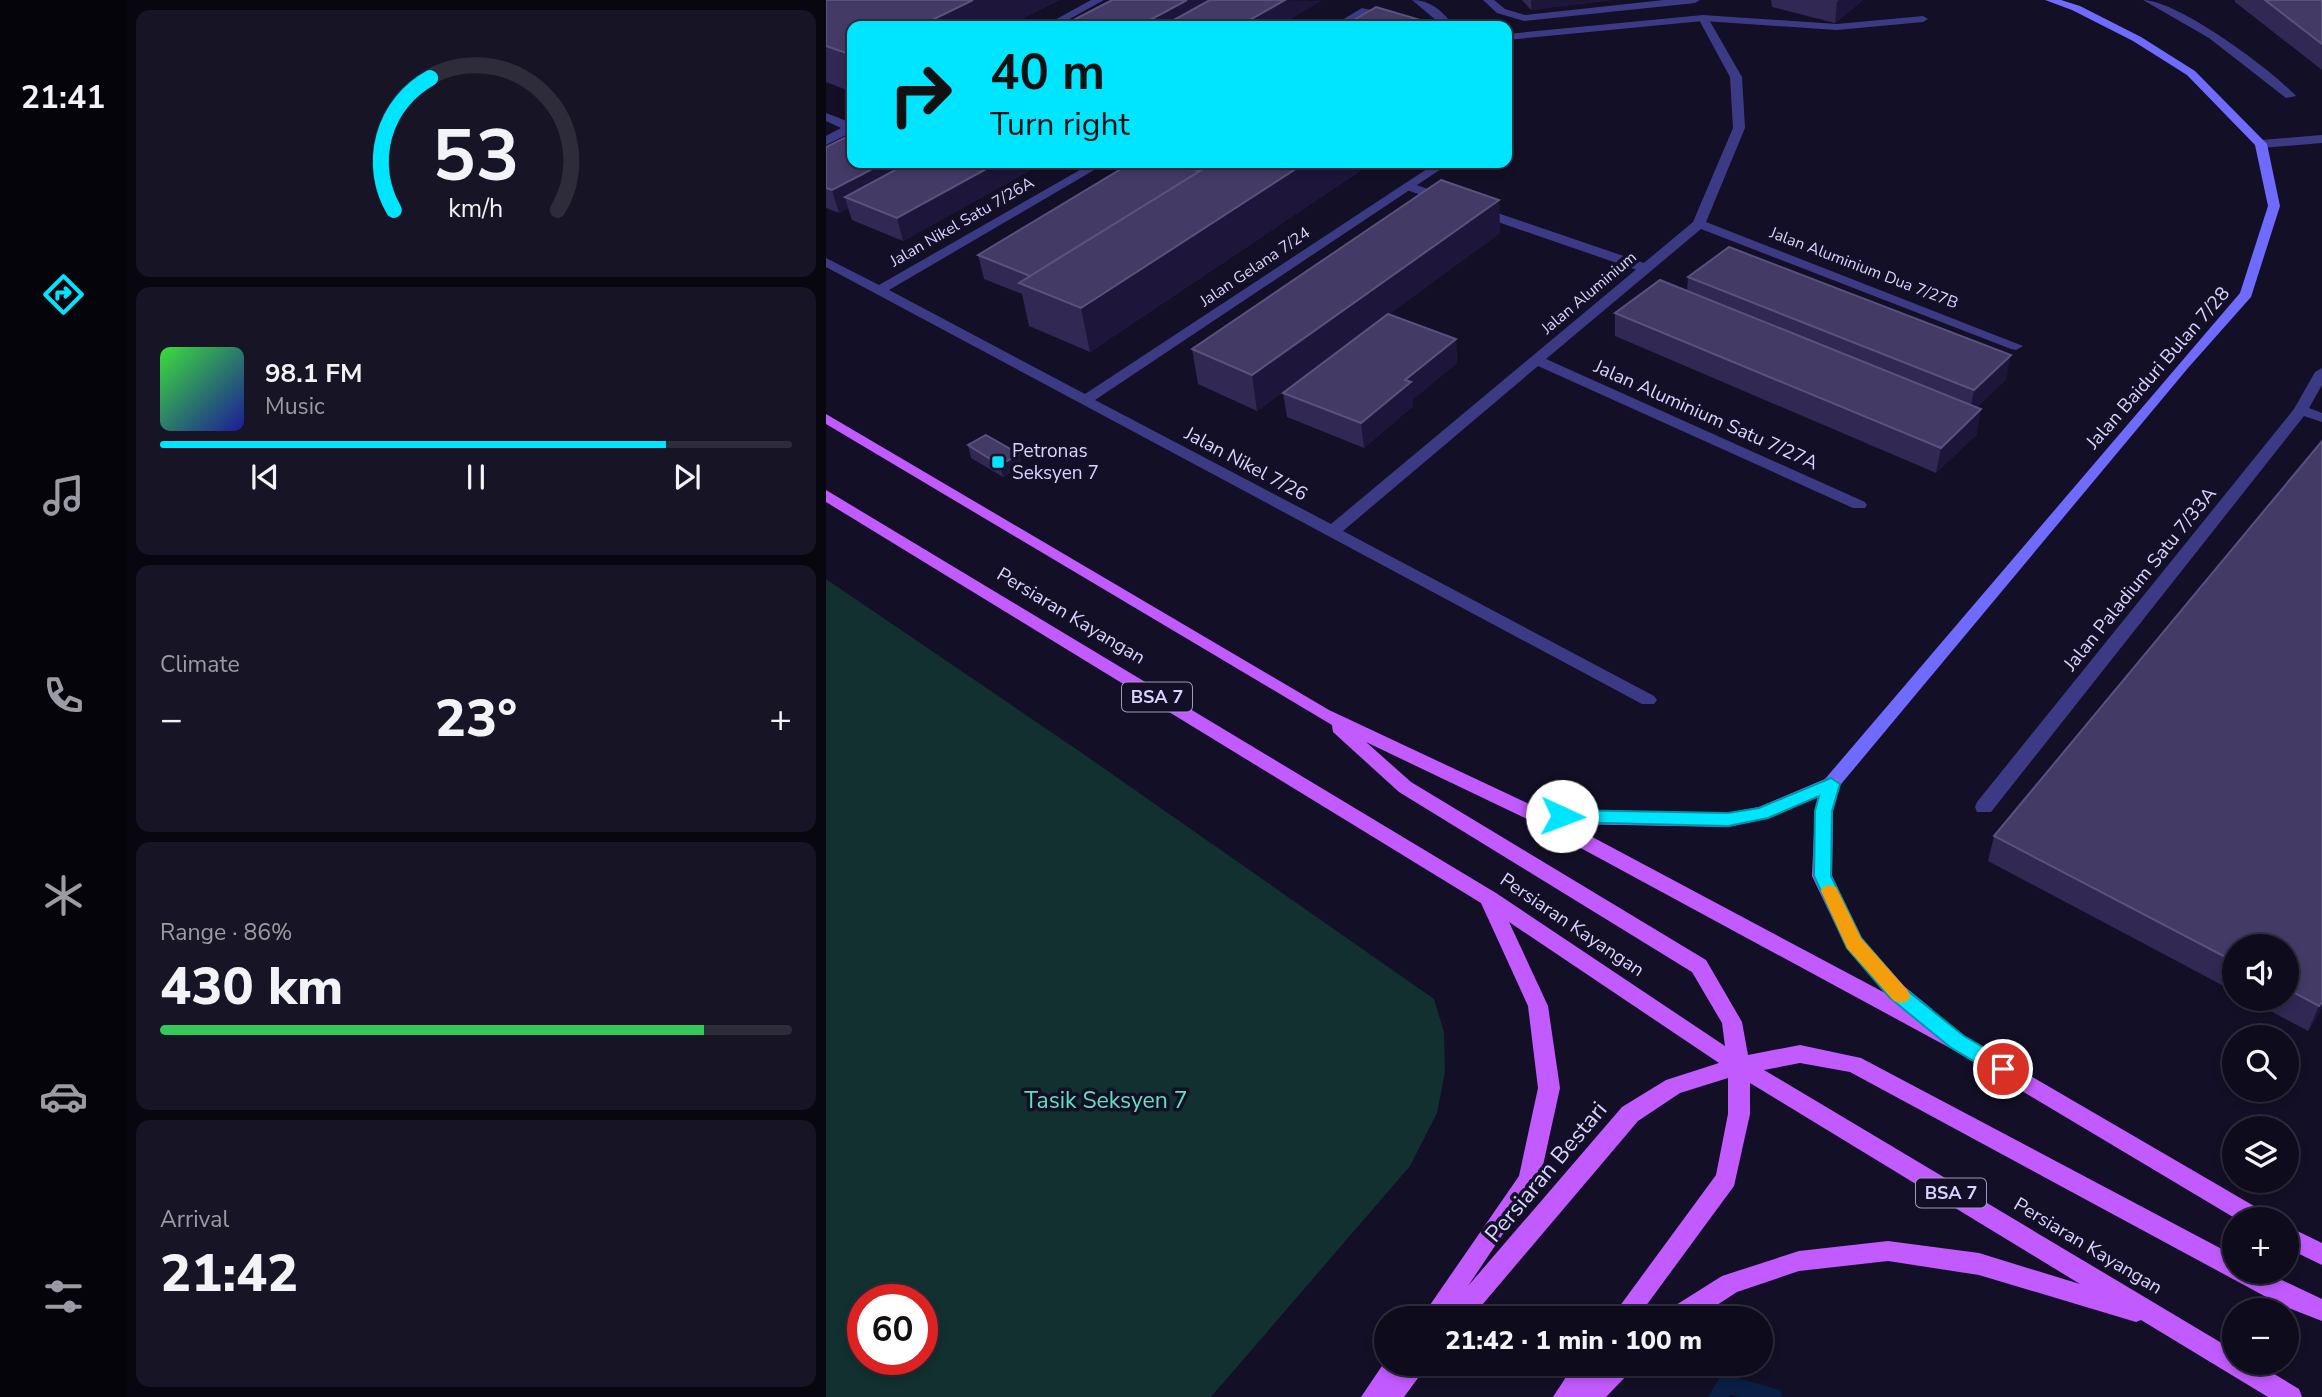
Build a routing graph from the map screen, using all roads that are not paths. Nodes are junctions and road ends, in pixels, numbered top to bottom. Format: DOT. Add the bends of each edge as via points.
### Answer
graph roads {
  1 [pos="1100,0"];
  2 [pos="1417,0"];
  3 [pos="1488,0"];
  4 [pos="1695,0"];
  5 [pos="2049,0"];
  6 [pos="2148,0"];
  7 [pos="1366,10"];
  8 [pos="1703,18"];
  9 [pos="1923,19"];
  10 [pos="1059,21"];
  11 [pos="1346,21"];
  12 [pos="1444,21"];
  13 [pos="1512,37"];
  14 [pos="2290,96"];
  15 [pos="826,117"];
  16 [pos="847,125"];
  17 [pos="847,130"];
  18 [pos="2322,139"];
  19 [pos="826,141"];
  20 [pos="2261,144"];
  21 [pos="1091,168"];
  22 [pos="1436,168"];
  23 [pos="1408,187"];
  24 [pos="1699,224"];
  25 [pos="826,262"];
  26 [pos="1645,268"];
  27 [pos="878,291"];
  28 [pos="2016,346"];
  29 [pos="1537,360"];
  30 [pos="2322,372"];
  31 [pos="1085,400"];
  32 [pos="2301,410"];
  33 [pos="826,418"];
  34 [pos="2322,418"];
  35 [pos="826,495"];
  36 [pos="1859,505"];
  37 [pos="1331,532"];
  38 [pos="1647,700"];
  39 [pos="1322,714"];
  40 [pos="1831,784"];
  41 [pos="1984,807"];
  42 [pos="1536,816"];
  43 [pos="1489,898"];
  44 [pos="1957,1042"];
  45 [pos="1739,1066"];
  46 [pos="2236,1207"];
  47 [pos="2299,1243"];
  48 [pos="2322,1255"];
  49 [pos="2222,1261"];
  50 [pos="2265,1284"];
  51 [pos="1441,1306"];
  52 [pos="1466,1306"];
  53 [pos="1632,1306"];
  54 [pos="1695,1306"];
  55 [pos="2322,1310"];
  56 [pos="2163,1319"];
  57 [pos="1388,1376"];
  58 [pos="1406,1376"];
  59 [pos="1580,1376"];
  60 [pos="1610,1376"];
  61 [pos="1373,1397"];
  62 [pos="1388,1397"];
  63 [pos="1565,1397"];
  64 [pos="1589,1397"];
  65 [pos="2290,1397"];
  1 -- 10 [label="street"];
  2 -- 12 [label="street"];
  3 -- 4 [label="street" via="1502,11 1524,18"];
  5 -- 20 [label="street" via="2076,8 2137,39 2191,73"];
  6 -- 14 [label="street" via="2213,36"];
  7 -- 11 [label="street"];
  8 -- 9 [label="street" via="1837,27"];
  8 -- 13 [label="street"];
  8 -- 24 [label="street, Jalan Aluminium" via="1736,77 1739,128"];
  15 -- 16 [label="street"];
  17 -- 19 [label="street"];
  18 -- 20 [label="street"];
  20 -- 40 [label="street, Jalan Baiduri Bulan 7/28" via="2274,206 2246,294"];
  21 -- 27 [label="street, Jalan Nikel Satu 7/26A"];
  22 -- 23 [label="street, Jalan Gelana 7/24"];
  23 -- 26 [label="street"];
  23 -- 31 [label="street, Jalan Gelana 7/24"];
  24 -- 26 [label="street, Jalan Aluminium"];
  24 -- 28 [label="street, Jalan Aluminium Dua 7/27B"];
  25 -- 27 [label="street, Jalan Nikel 7/26"];
  26 -- 29 [label="street, Jalan Aluminium"];
  27 -- 31 [label="street, Jalan Nikel 7/26"];
  29 -- 36 [label="street, Jalan Aluminium Satu 7/27A"];
  29 -- 37 [label="street, Jalan Aluminium"];
  30 -- 32 [label="street, Jalan Paladium Satu 7/33A"];
  31 -- 37 [label="street, Jalan Nikel 7/26"];
  32 -- 34 [label="street"];
  32 -- 41 [label="street, Jalan Paladium Satu 7/33A"];
  33 -- 39 [label="main road"];
  35 -- 43 [label="main road, Persiaran Kayangan / BSA 7"];
  37 -- 38 [label="street, Jalan Nikel 7/26"];
  39 -- 42 [label="main road"];
  39 -- 45 [label="main road" via="1405,788 1699,966 1732,1022"];
  40 -- 42 [label="main road" via="1762,813 1728,820"];
  40 -- 44 [label="main road" via="1824,811 1822,876 1854,943 1897,992"];
  42 -- 44 [label="main road"];
  43 -- 45 [label="main road, Persiaran Kayangan / BSA 7"];
  43 -- 51 [label="main road" via="1538,1006 1549,1088 1529,1179"];
  44 -- 46 [label="main road"];
  45 -- 49 [label="main road, Persiaran Bestari" via="1800,1054 1854,1064"];
  45 -- 52 [label="main road, Persiaran Bestari" via="1674,1086 1630,1114"];
  45 -- 53 [label="main road" via="1739,1114 1726,1179"];
  45 -- 56 [label="main road, Persiaran Kayangan / BSA 7"];
  47 -- 48 [label="main road"];
  50 -- 55 [label="main road"];
  54 -- 56 [label="main road" via="1730,1284 1799,1261 1888,1251 1979,1264"];
  56 -- 65 [label="main road, Persiaran Kayangan / BSA 7"];
  57 -- 61 [label="main road"];
  58 -- 62 [label="main road"];
  59 -- 63 [label="main road"];
  60 -- 64 [label="main road"];
}
